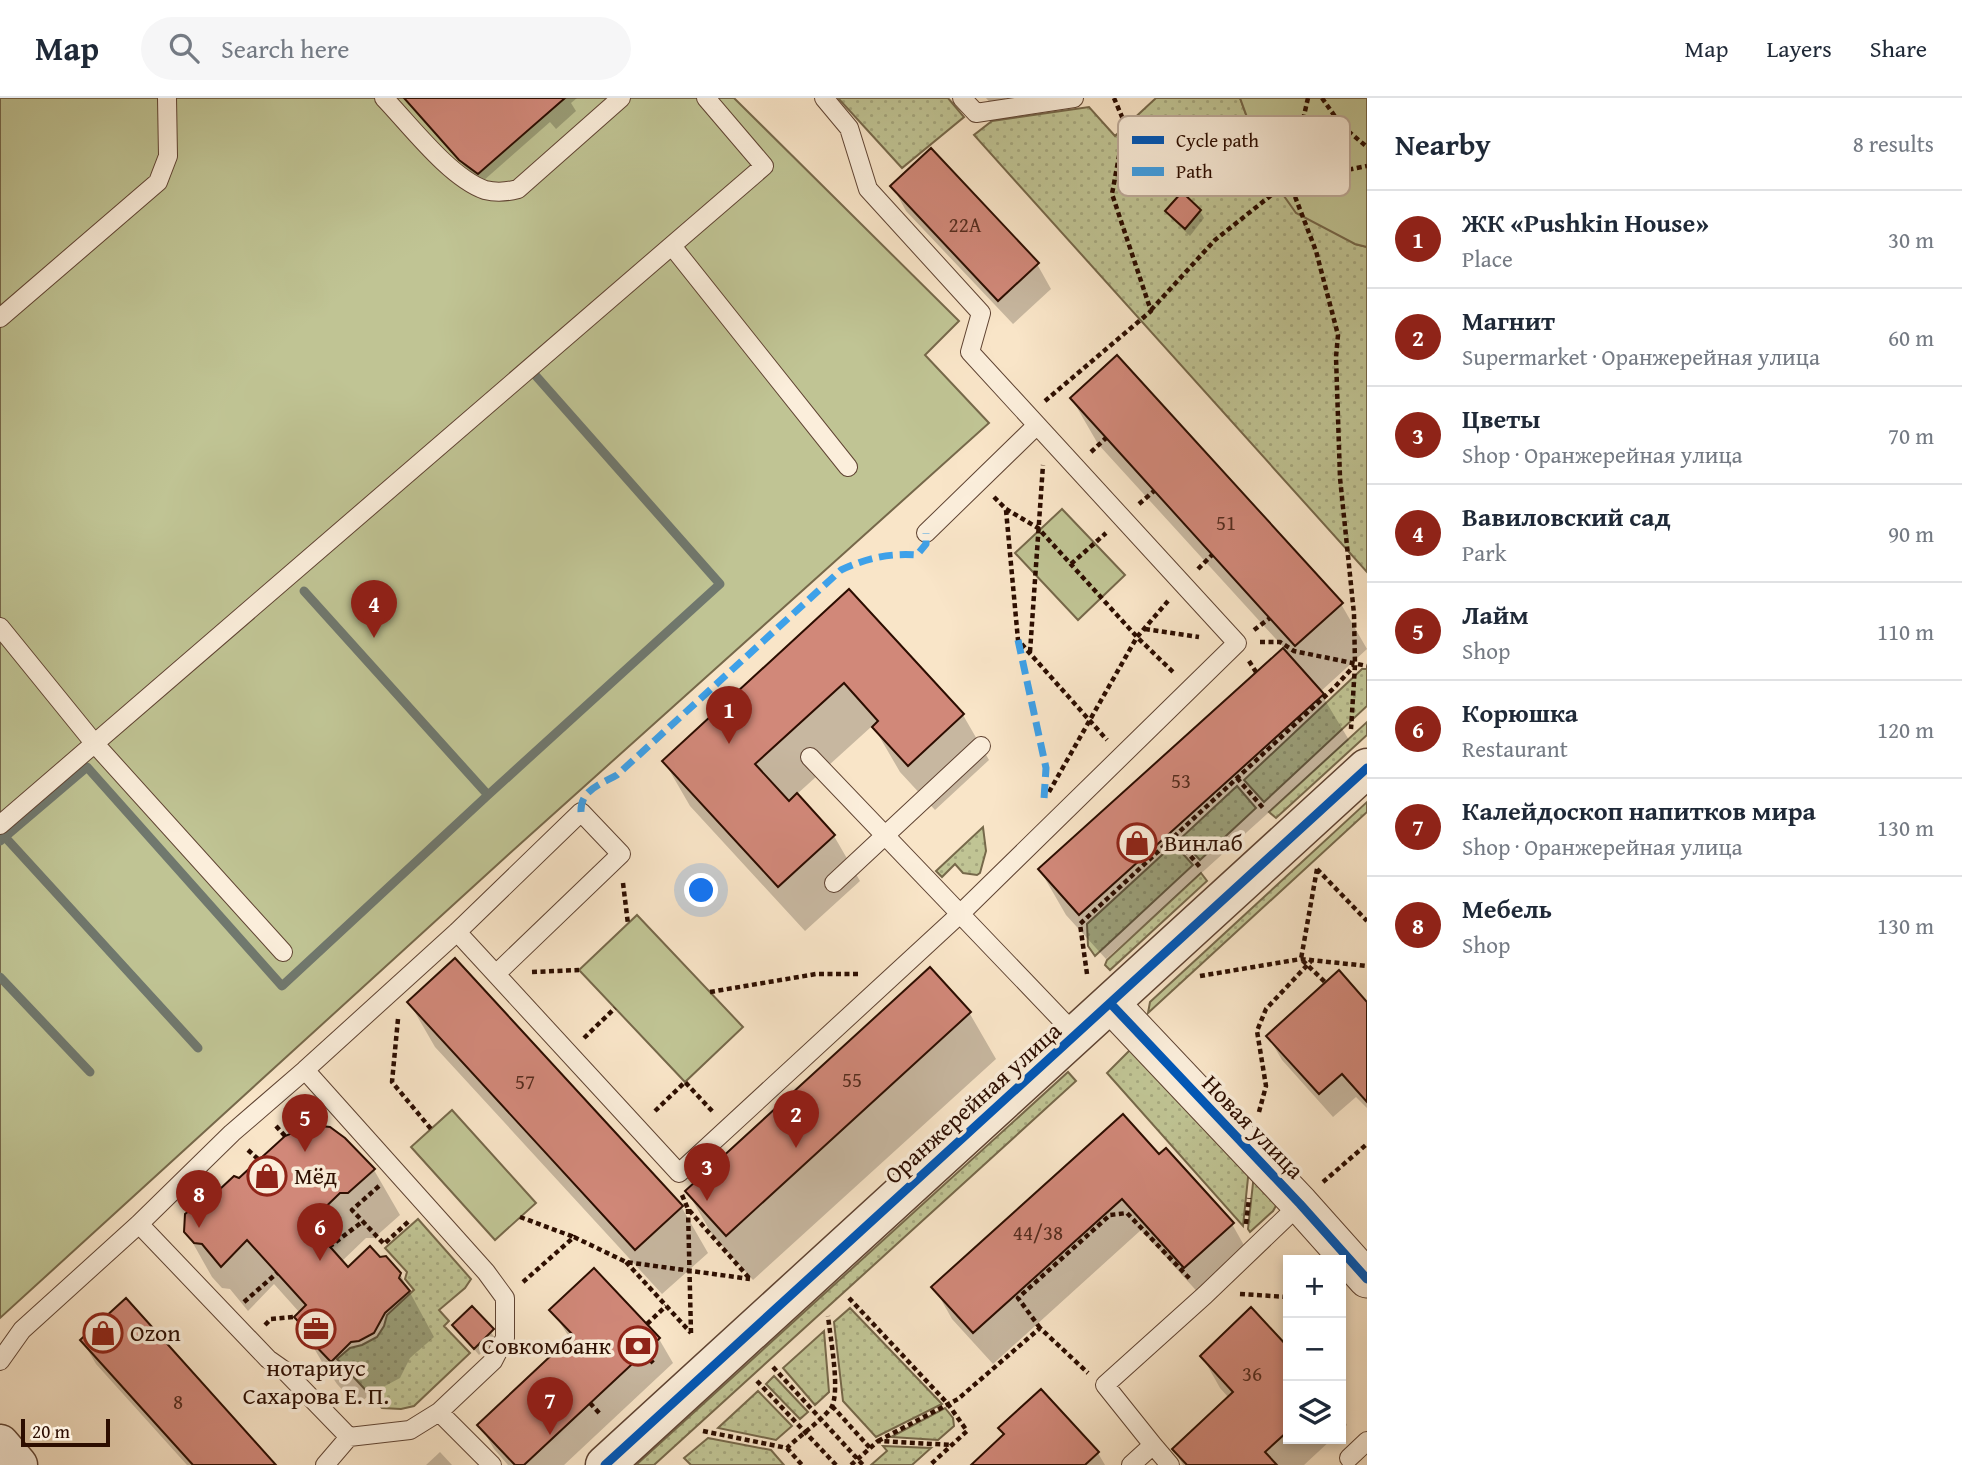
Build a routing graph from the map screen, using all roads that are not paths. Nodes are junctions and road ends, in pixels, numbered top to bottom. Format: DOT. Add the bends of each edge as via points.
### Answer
graph roads {
  1 [pos="167,98"];
  2 [pos="384,98"];
  3 [pos="621,98"];
  4 [pos="706,98"];
  5 [pos="824,98"];
  6 [pos="962,98"];
  7 [pos="1074,98"];
  8 [pos="672,246"];
  9 [pos="0,318"];
  10 [pos="1037,424"];
  11 [pos="848,467"];
  12 [pos="926,533"];
  13 [pos="0,628"];
  14 [pos="96,744"];
  15 [pos="981,746"];
  16 [pos="810,757"];
  17 [pos="1367,768"];
  18 [pos="0,825"];
  19 [pos="885,835"];
  20 [pos="834,883"];
  21 [pos="960,914"];
  22 [pos="457,932"];
  23 [pos="283,952"];
  24 [pos="496,974"];
  25 [pos="1099,989"];
  26 [pos="1076,1035"];
  27 [pos="305,1070"];
  28 [pos="1310,1194"];
  29 [pos="139,1224"];
  30 [pos="1367,1279"];
  31 [pos="0,1361"];
  32 [pos="439,1412"];
  33 [pos="349,1437"];
  34 [pos="1367,1441"];
  35 [pos="0,1444"];
  36 [pos="1153,1445"];
  37 [pos="1349,1458"];
  38 [pos="18,1465"];
  39 [pos="325,1465"];
  40 [pos="492,1465"];
  41 [pos="605,1465"];
  42 [pos="1131,1465"];
  43 [pos="1170,1465"];
  1 -- 9 [label="lane" via="168,156 158,182"];
  2 -- 3 [label="lane" via="456,173 486,190 504,193 518,189"];
  4 -- 8 [label="lane" via="764,166"];
  5 -- 10 [label="lane" via="849,128 868,189 981,313 970,352"];
  6 -- 7 [label="lane" via="976,113"];
  8 -- 11 [label="lane"];
  8 -- 14 [label="lane"];
  10 -- 12 [label="lane"];
  10 -- 21 [label="lane" via="1237,643"];
  13 -- 14 [label="lane"];
  14 -- 18 [label="lane"];
  14 -- 23 [label="lane"];
  15 -- 19 [label="lane"];
  16 -- 19 [label="lane"];
  17 -- 25 [label="street, Оранжерейная улица"];
  19 -- 20 [label="lane"];
  19 -- 21 [label="lane"];
  21 -- 24 [label="lane" via="679,1173"];
  21 -- 26 [label="lane"];
  22 -- 24 [label="lane"];
  22 -- 24 [label="lane" via="581,812 621,854"];
  22 -- 27 [label="lane"];
  25 -- 26 [label="street, Оранжерейная улица"];
  25 -- 28 [label="street, Новая улица"];
  26 -- 41 [label="street, Оранжерейная улица"];
  27 -- 29 [label="lane"];
  27 -- 32 [label="lane" via="505,1298 505,1338 494,1361"];
  28 -- 30 [label="street, Новая улица"];
  28 -- 36 [label="lane" via="1105,1385"];
  29 -- 31 [label="lane" via="22,1330"];
  29 -- 33 [label="lane"];
  32 -- 33 [label="lane" via="410,1430"];
  32 -- 40 [label="lane"];
  33 -- 39 [label="lane"];
  34 -- 37 [label="lane"];
  35 -- 38 [label="street"];
  36 -- 42 [label="lane"];
  36 -- 43 [label="lane"];
}
